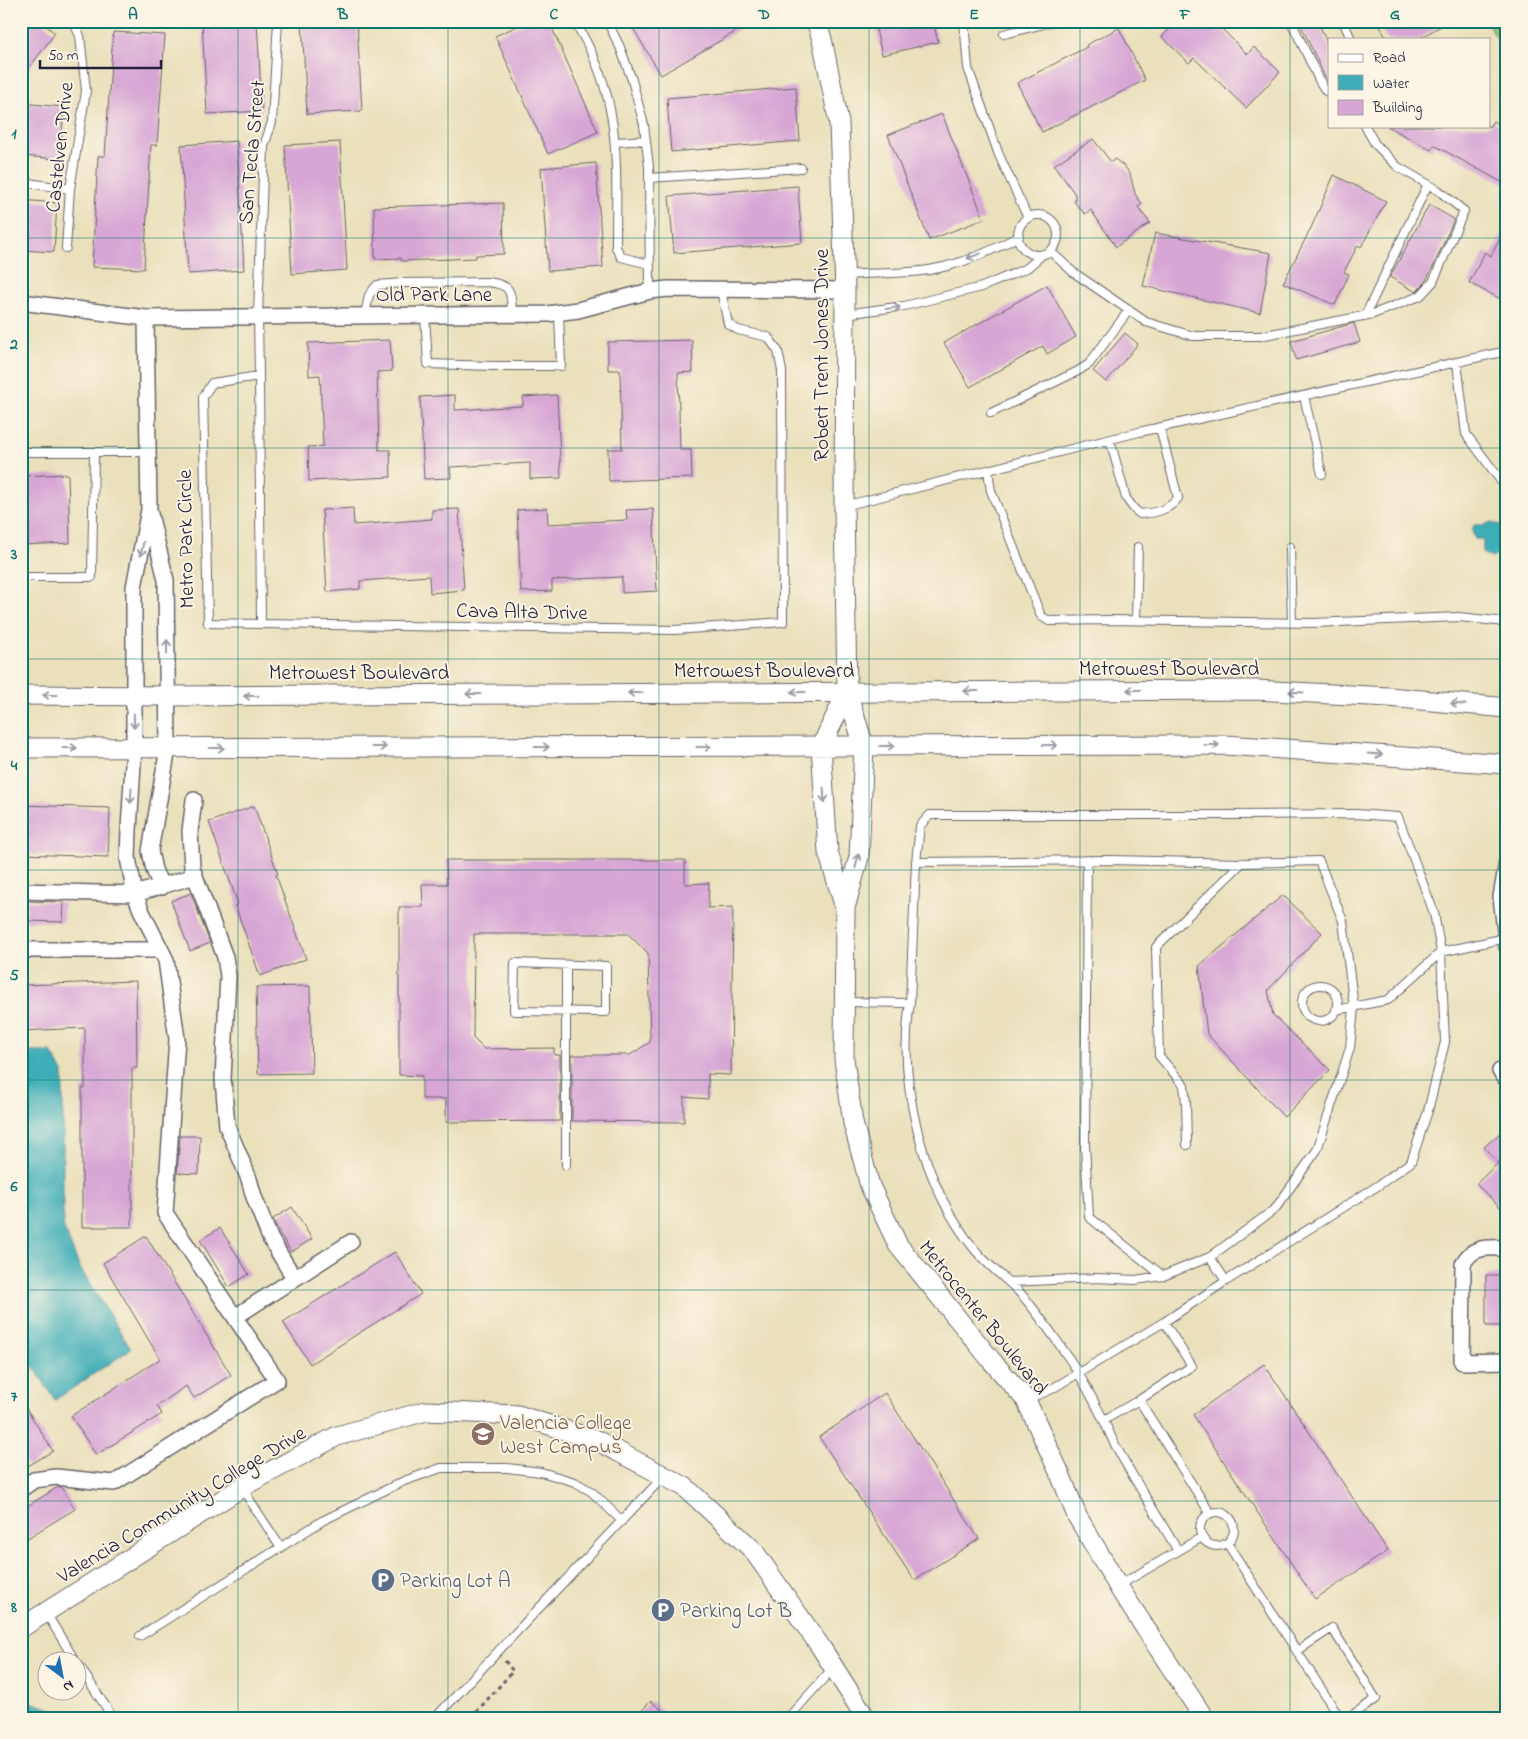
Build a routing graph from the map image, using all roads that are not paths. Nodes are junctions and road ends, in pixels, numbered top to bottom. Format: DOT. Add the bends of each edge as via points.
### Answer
graph roads {
  1 [pos="73,21"];
  2 [pos="278,21"];
  3 [pos="574,21"];
  4 [pos="607,21"];
  5 [pos="816,21"];
  6 [pos="964,21"];
  7 [pos="1055,21"];
  8 [pos="1291,21"];
  9 [pos="1344,21"];
  10 [pos="1004,34"];
  11 [pos="1350,38"];
  12 [pos="1328,92"];
  13 [pos="1365,128"];
  14 [pos="646,140"];
  15 [pos="616,142"];
  16 [pos="801,168"];
  17 [pos="649,178"];
  18 [pos="21,182"];
  19 [pos="1428,184"];
  20 [pos="70,189"];
  21 [pos="1028,218"];
  22 [pos="1019,236"];
  23 [pos="66,248"];
  24 [pos="1047,252"];
  25 [pos="649,264"];
  26 [pos="845,282"];
  27 [pos="721,290"];
  28 [pos="650,291"];
  29 [pos="21,302"];
  30 [pos="1129,310"];
  31 [pos="558,312"];
  32 [pos="512,314"];
  33 [pos="845,314"];
  34 [pos="365,315"];
  35 [pos="425,315"];
  36 [pos="258,316"];
  37 [pos="1364,316"];
  38 [pos="146,318"];
  39 [pos="1507,351"];
  40 [pos="1457,363"];
  41 [pos="259,376"];
  42 [pos="1304,396"];
  43 [pos="991,413"];
  44 [pos="1160,428"];
  45 [pos="1110,440"];
  46 [pos="21,452"];
  47 [pos="148,452"];
  48 [pos="94,453"];
  49 [pos="988,470"];
  50 [pos="1322,474"];
  51 [pos="1507,489"];
  52 [pos="844,506"];
  53 [pos="149,510"];
  54 [pos="1138,547"];
  55 [pos="1290,547"];
  56 [pos="21,577"];
  57 [pos="1136,620"];
  58 [pos="1292,623"];
  59 [pos="261,624"];
  60 [pos="1507,624"];
  61 [pos="846,692"];
  62 [pos="21,695"];
  63 [pos="134,696"];
  64 [pos="168,696"];
  65 [pos="1507,708"];
  66 [pos="864,746"];
  67 [pos="134,747"];
  68 [pos="821,747"];
  69 [pos="21,748"];
  70 [pos="168,748"];
  71 [pos="1507,764"];
  72 [pos="194,800"];
  73 [pos="1087,860"];
  74 [pos="916,862"];
  75 [pos="1507,862"];
  76 [pos="1242,863"];
  77 [pos="195,876"];
  78 [pos="162,886"];
  79 [pos="21,892"];
  80 [pos="136,894"];
  81 [pos="846,908"];
  82 [pos="1506,942"];
  83 [pos="21,950"];
  84 [pos="161,950"];
  85 [pos="1441,952"];
  86 [pos="566,965"];
  87 [pos="844,1002"];
  88 [pos="910,1003"];
  89 [pos="1354,1008"];
  90 [pos="1336,1010"];
  91 [pos="566,1012"];
  92 [pos="1187,1145"];
  93 [pos="566,1165"];
  94 [pos="351,1242"];
  95 [pos="1507,1248"];
  96 [pos="1210,1258"];
  97 [pos="1163,1276"];
  98 [pos="294,1278"];
  99 [pos="1226,1281"];
  100 [pos="1009,1282"];
  101 [pos="235,1316"];
  102 [pos="1164,1322"];
  103 [pos="1507,1361"];
  104 [pos="1078,1373"];
  105 [pos="1026,1400"];
  106 [pos="1139,1400"];
  107 [pos="1104,1420"];
  108 [pos="664,1476"];
  109 [pos="23,1483"];
  110 [pos="242,1488"];
  111 [pos="1210,1513"];
  112 [pos="622,1521"];
  113 [pos="1202,1537"];
  114 [pos="1227,1543"];
  115 [pos="281,1548"];
  116 [pos="1178,1551"];
  117 [pos="1118,1586"];
  118 [pos="46,1613"];
  119 [pos="21,1628"];
  120 [pos="140,1636"];
  121 [pos="1297,1651"];
  122 [pos="70,1652"];
  123 [pos="834,1667"];
  124 [pos="88,1680"];
  125 [pos="113,1718"];
  126 [pos="435,1718"];
  127 [pos="788,1718"];
  128 [pos="866,1718"];
  129 [pos="1204,1718"];
  130 [pos="1340,1718"];
  131 [pos="1348,1718"];
  1 -- 20 [label="lane, Castelven Drive" via="80,36 86,91"];
  2 -- 36 [label="lane, San Tecla Street" via="272,122 264,146"];
  3 -- 15 [label="lane" via="603,78"];
  4 -- 14 [label="lane" via="632,80"];
  5 -- 26 [label="street, Robert Trent Jones Drive" via="839,123"];
  6 -- 21 [label="lane" via="968,68 998,155"];
  7 -- 10 [label="lane"];
  8 -- 12 [label="lane" via="1320,82"];
  9 -- 11 [label="lane"];
  13 -- 19 [label="lane" via="1375,144 1398,167"];
  14 -- 15 [label="lane"];
  14 -- 17 [label="lane"];
  15 -- 25 [label="lane" via="616,248 621,257"];
  16 -- 17 [label="lane"];
  17 -- 25 [label="lane"];
  18 -- 20 [label="lane"];
  19 -- 37 [label="lane"];
  19 -- 37 [label="lane" via="1464,211 1433,282 1420,296"];
  20 -- 23 [label="lane, Castelven Drive"];
  21 -- 22 [label="lane" via="1020,226"];
  21 -- 24 [label="lane" via="1038,214 1049,218 1056,226 1057,242"];
  22 -- 24 [label="lane" via="1020,243 1030,252"];
  22 -- 26 [label="lane, one-way" via="950,265"];
  24 -- 30 [label="lane"];
  33 -- 24 [label="lane, one-way" via="904,306 982,287 1027,268"];
  25 -- 28 [label="lane"];
  26 -- 27 [label="street, Old Park Lane"];
  26 -- 33 [label="street, Robert Trent Jones Drive"];
  27 -- 28 [label="street, Old Park Lane"];
  27 -- 59 [label="lane, Cava Alta Drive" via="728,324 768,338 778,351 782,371 783,622 675,630"];
  28 -- 31 [label="street, Old Park Lane" via="578,310"];
  29 -- 38 [label="street, Old Park Lane"];
  30 -- 37 [label="lane" via="1146,322 1193,336 1260,336"];
  30 -- 43 [label="lane" via="1089,364"];
  31 -- 32 [label="street, Old Park Lane"];
  31 -- 35 [label="lane" via="561,366 428,364"];
  32 -- 34 [label="lane" via="509,291 502,284 403,282 377,285 369,295"];
  32 -- 35 [label="street, Old Park Lane"];
  33 -- 52 [label="street, Robert Trent Jones Drive"];
  34 -- 35 [label="street, Old Park Lane"];
  34 -- 36 [label="street, Old Park Lane"];
  36 -- 38 [label="street, Old Park Lane"];
  36 -- 41 [label="lane"];
  38 -- 47 [label="street, Metro Park Circle"];
  39 -- 40 [label="lane"];
  40 -- 42 [label="lane"];
  40 -- 51 [label="lane" via="1466,434"];
  41 -- 59 [label="lane"];
  41 -- 59 [label="lane, Metro Park Circle" via="212,383 204,397 208,623"];
  42 -- 44 [label="lane"];
  42 -- 50 [label="lane"];
  44 -- 45 [label="lane"];
  44 -- 45 [label="lane" via="1178,498 1174,504 1156,512 1140,514 1126,498"];
  45 -- 49 [label="lane"];
  46 -- 48 [label="lane"];
  47 -- 48 [label="lane"];
  47 -- 53 [label="street, Metro Park Circle"];
  48 -- 56 [label="lane" via="92,577"];
  49 -- 52 [label="lane"];
  49 -- 57 [label="lane" via="991,491 1041,616 1048,622"];
  52 -- 61 [label="street, Robert Trent Jones Drive"];
  53 -- 63 [label="street, Metro Park Circle, one-way" via="134,587"];
  64 -- 53 [label="street, Metro Park Circle, one-way" via="166,580"];
  54 -- 57 [label="lane"];
  55 -- 58 [label="lane"];
  57 -- 58 [label="lane"];
  58 -- 60 [label="lane" via="1459,617"];
  61 -- 64 [label="street, Metrowest Boulevard, one-way"];
  65 -- 61 [label="street, Metrowest Boulevard, one-way" via="1389,697 1256,690"];
  61 -- 66 [label="street, Robert Trent Jones Drive"];
  61 -- 68 [label="street, Robert Trent Jones Drive"];
  63 -- 62 [label="street, Metrowest Boulevard, one-way"];
  63 -- 64 [label="street, Metrowest Boulevard"];
  63 -- 67 [label="street, Metro Park Circle, one-way"];
  64 -- 70 [label="street, Metro Park Circle"];
  66 -- 68 [label="street"];
  66 -- 71 [label="street, one-way" via="1225,745"];
  81 -- 66 [label="street, Metrocenter Boulevard, one-way" via="859,857"];
  69 -- 67 [label="street, one-way"];
  67 -- 70 [label="street"];
  67 -- 80 [label="street, Metro Park Circle, one-way" via="128,858"];
  70 -- 68 [label="street, one-way"];
  68 -- 81 [label="street, Metrocenter Boulevard, one-way" via="828,852"];
  70 -- 78 [label="street, Metro Park Circle" via="150,851"];
  72 -- 77 [label="street" via="190,831"];
  73 -- 74 [label="lane"];
  73 -- 76 [label="lane"];
  73 -- 97 [label="lane" via="1085,1145 1089,1216"];
  74 -- 85 [label="lane" via="920,826 930,815 1356,814 1398,817 1434,913"];
  74 -- 88 [label="lane"];
  75 -- 82 [label="street" via="1501,897"];
  76 -- 89 [label="lane" via="1319,861 1343,921"];
  76 -- 92 [label="lane" via="1156,947 1159,1056 1184,1085"];
  77 -- 78 [label="street"];
  77 -- 98 [label="street" via="225,957 228,976 223,1079 227,1126 270,1238"];
  78 -- 80 [label="street"];
  79 -- 80 [label="street"];
  80 -- 84 [label="street, Metro Park Circle"];
  81 -- 87 [label="street, Metrocenter Boulevard"];
  82 -- 85 [label="lane"];
  83 -- 84 [label="street"];
  84 -- 101 [label="street, Metro Park Circle" via="166,960 177,1039 165,1213"];
  85 -- 89 [label="lane" via="1388,1000"];
  85 -- 99 [label="lane" via="1445,1042 1411,1162"];
  86 -- 91 [label="lane"];
  86 -- 91 [label="lane" via="606,966 606,1012"];
  86 -- 91 [label="lane" via="515,963 514,1012"];
  87 -- 88 [label="lane"];
  87 -- 105 [label="street, Metrocenter Boulevard" via="844,1059 852,1119 870,1186 898,1245"];
  88 -- 100 [label="lane" via="906,1025 910,1102 932,1174 950,1213 977,1252"];
  89 -- 90 [label="lane"];
  89 -- 96 [label="lane" via="1350,1048 1318,1150 1275,1209"];
  90 -- 90 [label="lane" via="1329,1019 1312,1019 1303,1006 1305,994 1314,986 1331,989 1338,999"];
  91 -- 93 [label="lane"];
  94 -- 98 [label="street"];
  95 -- 103 [label="street" via="1475,1250 1463,1264 1462,1362"];
  96 -- 97 [label="lane"];
  96 -- 99 [label="lane"];
  97 -- 100 [label="lane" via="1135,1280 1096,1278"];
  98 -- 101 [label="street"];
  99 -- 102 [label="lane"];
  100 -- 104 [label="lane"];
  101 -- 109 [label="street, Metro Park Circle" via="277,1380 114,1483 56,1477"];
  102 -- 104 [label="lane"];
  102 -- 106 [label="lane" via="1192,1366"];
  104 -- 105 [label="lane"];
  104 -- 107 [label="lane"];
  105 -- 117 [label="street, Metrocenter Boulevard" via="1077,1516"];
  106 -- 107 [label="lane"];
  106 -- 111 [label="lane"];
  107 -- 116 [label="lane" via="1116,1448"];
  108 -- 110 [label="street, Valencia Community College Drive" via="596,1440 518,1415 426,1410 337,1436"];
  108 -- 112 [label="lane"];
  108 -- 123 [label="street, Valencia Community College Drive" via="685,1487 753,1550"];
  110 -- 115 [label="lane"];
  110 -- 118 [label="street, Valencia Community College Drive"];
  111 -- 113 [label="lane" via="1202,1521"];
  111 -- 114 [label="lane" via="1221,1512 1234,1522 1234,1534"];
  112 -- 115 [label="lane" via="592,1492 575,1482 540,1472 506,1468 441,1468 404,1481 322,1521"];
  112 -- 126 [label="lane"];
  113 -- 114 [label="lane" via="1216,1546"];
  113 -- 116 [label="lane"];
  114 -- 121 [label="lane"];
  115 -- 120 [label="lane"];
  116 -- 117 [label="lane"];
  117 -- 129 [label="street, Metrocenter Boulevard"];
  118 -- 119 [label="street, Valencia Community College Drive"];
  118 -- 122 [label="lane"];
  121 -- 130 [label="lane"];
  121 -- 131 [label="lane" via="1332,1628 1376,1699"];
  123 -- 127 [label="lane"];
  123 -- 128 [label="street, Valencia Community College Drive"];
  124 -- 125 [label="lane"];
}
